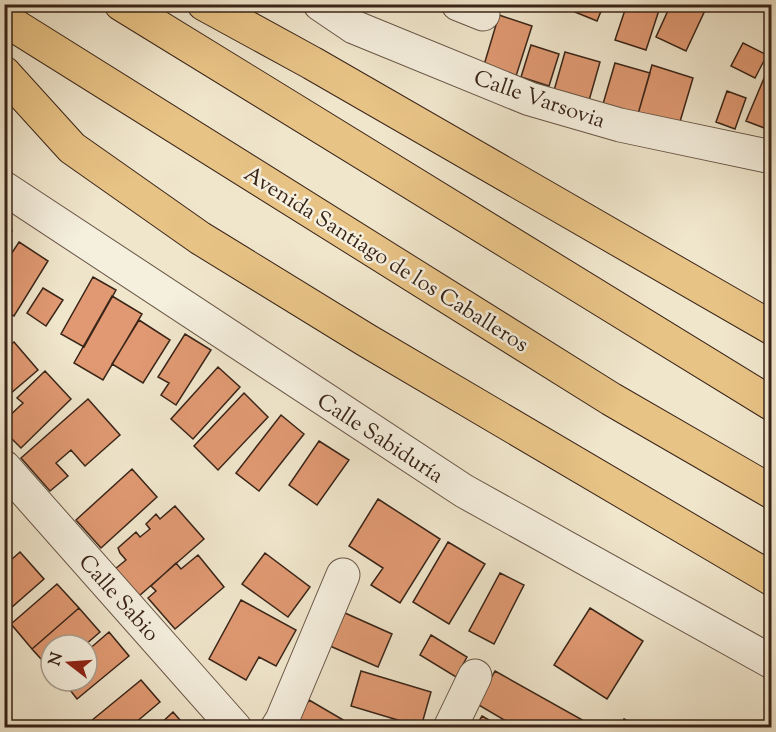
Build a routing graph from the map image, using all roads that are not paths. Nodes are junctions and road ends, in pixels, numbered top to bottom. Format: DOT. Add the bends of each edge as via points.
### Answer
graph roads {
  1 [pos="121,4"];
  2 [pos="204,4"];
  3 [pos="320,4"];
  4 [pos="4,20"];
  5 [pos="4,73"];
  6 [pos="771,157"];
  7 [pos="4,188"];
  8 [pos="771,328"];
  9 [pos="771,404"];
  10 [pos="4,467"];
  11 [pos="771,492"];
  12 [pos="343,575"];
  13 [pos="771,579"];
  14 [pos="771,662"];
  15 [pos="476,676"];
  16 [pos="235,728"];
  17 [pos="277,728"];
  18 [pos="450,728"];
  1 -- 9 [label="highway"];
  2 -- 8 [label="highway"];
  3 -- 6 [label="street, Calle Varsovia" via="354,27 530,99 620,125"];
  4 -- 11 [label="highway, Avenida Santiago de los Caballeros" via="611,399"];
  5 -- 13 [label="highway" via="72,148 200,237 366,340"];
  7 -- 14 [label="street, Calle Sabiduría" via="464,491"];
  10 -- 16 [label="street, Calle Sabio"];
  12 -- 17 [label="street"];
  15 -- 18 [label="street"];
}
